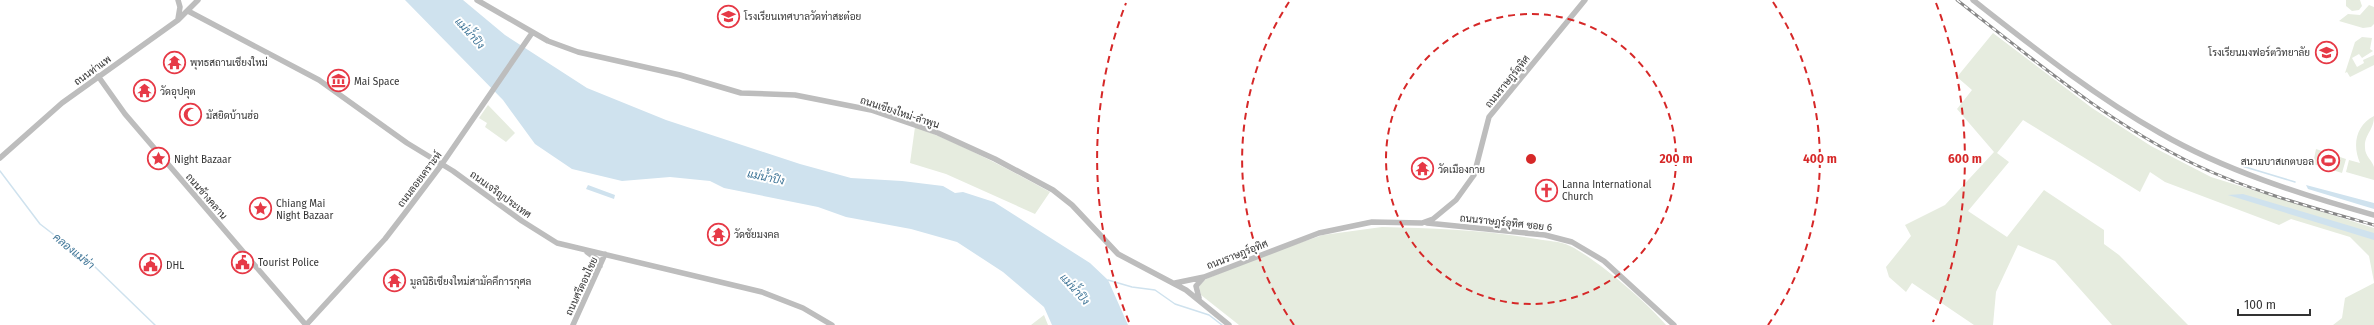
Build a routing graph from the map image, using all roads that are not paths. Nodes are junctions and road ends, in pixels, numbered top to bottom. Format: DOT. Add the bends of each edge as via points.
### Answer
graph roads {
  1 [pos="178,0"];
  2 [pos="198,0"];
  3 [pos="477,0"];
  4 [pos="1585,0"];
  5 [pos="1973,0"];
  6 [pos="188,11"];
  7 [pos="178,20"];
  8 [pos="531,35"];
  9 [pos="98,76"];
  10 [pos="0,158"];
  11 [pos="442,164"];
  12 [pos="2374,215"];
  13 [pos="1426,223"];
  14 [pos="585,250"];
  15 [pos="605,254"];
  16 [pos="600,266"];
  17 [pos="1204,277"];
  18 [pos="1175,283"];
  19 [pos="1199,298"];
  20 [pos="306,325"];
  21 [pos="573,325"];
  22 [pos="832,325"];
  23 [pos="1229,325"];
  24 [pos="1674,325"];
  1 -- 7 [label="street"];
  2 -- 6 [label="street, ถนนท่าแพ"];
  3 -- 8 [label="street, ถนนเชียงใหม่-ลำพูน"];
  4 -- 13 [label="street, ถนนราษฎร์อุทิศ" via="1489,117 1474,175 1456,200"];
  5 -- 12 [label="street" via="2113,106 2161,134 2225,166"];
  6 -- 7 [label="street, ถนนท่าแพ"];
  6 -- 11 [label="street, ถนนเจริญประเทศ" via="319,80 407,143"];
  7 -- 9 [label="street, ถนนท่าแพ"];
  8 -- 11 [label="street, ถนนลอยเคราะห์"];
  8 -- 18 [label="street, ถนนเชียงใหม่-ลำพูน" via="578,52 680,75 728,90 741,93 795,95 837,103 871,110 938,133 995,159 1053,190 1072,205 1118,254"];
  9 -- 10 [label="street, ถนนท่าแพ" via="62,103"];
  9 -- 20 [label="street, ถนนช้างคลาน" via="125,114"];
  11 -- 14 [label="street, ถนนเจริญประเทศ" via="533,229 565,246"];
  11 -- 20 [label="street, ถนนลอยเคราะห์" via="385,240"];
  13 -- 17 [label="street, ถนนราษฎร์อุทิศ" via="1372,222 1319,233"];
  13 -- 24 [label="street, ถนนราษฎร์อุทิศ ซอย 6" via="1545,235 1572,242 1604,261"];
  14 -- 15 [label="street, ถนนเจริญประเทศ"];
  14 -- 16 [label="street" via="598,260"];
  15 -- 16 [label="street, ถนนศรีดอนไชย"];
  15 -- 22 [label="street, ถนนเจริญประเทศ" via="768,294 803,308"];
  16 -- 21 [label="street, ถนนศรีดอนไชย"];
  17 -- 18 [label="street, ถนนราษฎร์อุทิศ"];
  17 -- 19 [label="street, ถนนราษฎร์อุทิศ" via="1196,286"];
  18 -- 19 [label="street, ถนนเชียงใหม่-ลำพูน"];
  19 -- 23 [label="street, ถนนเชียงใหม่-ลำพูน"];
}
